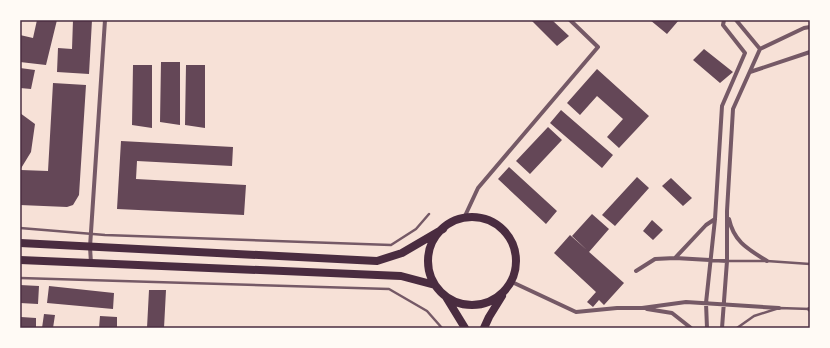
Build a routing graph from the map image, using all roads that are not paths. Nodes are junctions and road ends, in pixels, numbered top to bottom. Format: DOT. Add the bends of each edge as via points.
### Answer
graph roads {
  1 [pos="105,20"];
  2 [pos="570,20"];
  3 [pos="724,20"];
  4 [pos="736,20"];
  5 [pos="810,27"];
  6 [pos="760,49"];
  7 [pos="810,52"];
  8 [pos="750,72"];
  9 [pos="727,210"];
  10 [pos="429,214"];
  11 [pos="464,218"];
  12 [pos="715,219"];
  13 [pos="20,228"];
  14 [pos="442,229"];
  15 [pos="20,243"];
  16 [pos="90,247"];
  17 [pos="674,258"];
  18 [pos="20,260"];
  19 [pos="711,260"];
  20 [pos="727,261"];
  21 [pos="767,261"];
  22 [pos="91,263"];
  23 [pos="810,264"];
  24 [pos="636,271"];
  25 [pos="20,278"];
  26 [pos="512,282"];
  27 [pos="436,285"];
  28 [pos="505,291"];
  29 [pos="446,297"];
  30 [pos="706,303"];
  31 [pos="724,304"];
  32 [pos="642,308"];
  33 [pos="779,308"];
  34 [pos="810,309"];
  35 [pos="442,328"];
  36 [pos="465,328"];
  37 [pos="484,328"];
  38 [pos="691,328"];
  39 [pos="707,328"];
  40 [pos="722,328"];
  41 [pos="737,328"];
  1 -- 16 [label="street"];
  2 -- 11 [label="street" via="598,47 478,188"];
  3 -- 12 [label="street" via="723,25 745,53 722,106"];
  4 -- 6 [label="street"];
  5 -- 6 [label="street"];
  6 -- 8 [label="street"];
  7 -- 8 [label="street"];
  8 -- 9 [label="street" via="734,109"];
  9 -- 20 [label="street"];
  9 -- 21 [label="street" via="734,234 745,247"];
  10 -- 13 [label="lane" via="416,229 391,246 105,235"];
  11 -- 14 [label="main road"];
  11 -- 26 [label="main road" via="478,217 492,221 512,240 516,268"];
  12 -- 17 [label="street" via="706,224"];
  12 -- 19 [label="street"];
  14 -- 16 [label="main road" via="402,253 377,261"];
  14 -- 27 [label="main road" via="435,238 428,262 430,274"];
  15 -- 16 [label="main road"];
  16 -- 22 [label="street"];
  17 -- 19 [label="street"];
  17 -- 24 [label="street" via="655,259"];
  18 -- 22 [label="main road"];
  19 -- 20 [label="street"];
  19 -- 30 [label="street"];
  20 -- 21 [label="lane"];
  20 -- 31 [label="street"];
  21 -- 23 [label="lane"];
  22 -- 27 [label="main road" via="401,276"];
  25 -- 35 [label="lane" via="389,289 427,311"];
  26 -- 28 [label="main road"];
  26 -- 32 [label="street" via="576,312"];
  27 -- 29 [label="main road"];
  28 -- 29 [label="main road" via="483,304 458,303"];
  28 -- 37 [label="main road"];
  29 -- 36 [label="main road"];
  30 -- 31 [label="street"];
  30 -- 32 [label="street" via="686,302"];
  30 -- 39 [label="street"];
  31 -- 33 [label="street"];
  31 -- 40 [label="street"];
  32 -- 38 [label="street" via="672,313"];
  33 -- 34 [label="lane"];
  33 -- 41 [label="lane" via="754,316"];
}
